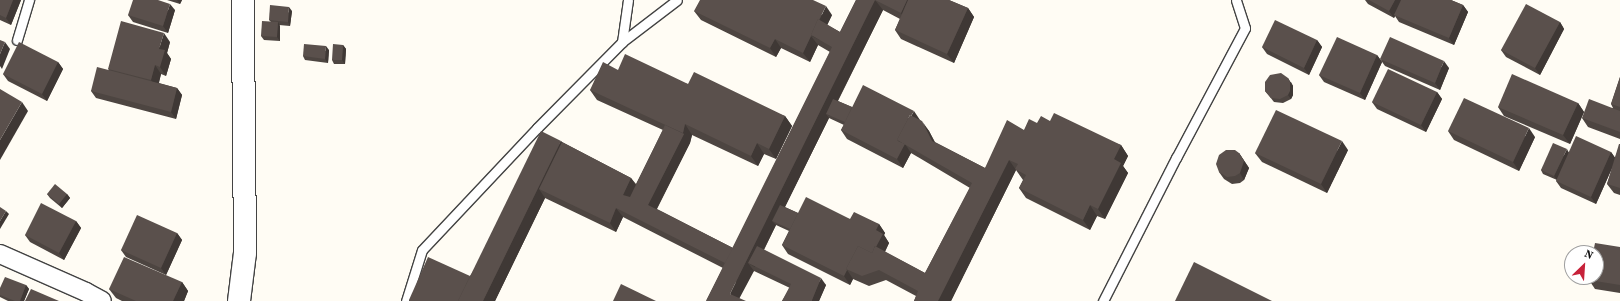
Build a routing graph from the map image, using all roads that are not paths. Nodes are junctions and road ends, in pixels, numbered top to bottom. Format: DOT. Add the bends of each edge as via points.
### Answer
graph roads {
  1 [pos="29,0"];
  2 [pos="243,0"];
  3 [pos="628,0"];
  4 [pos="677,0"];
  5 [pos="1236,0"];
  6 [pos="17,40"];
  7 [pos="622,42"];
  8 [pos="0,254"];
  9 [pos="102,301"];
  10 [pos="239,301"];
  11 [pos="406,301"];
  12 [pos="1104,301"];
  1 -- 6 [label="lane"];
  2 -- 10 [label="street" via="245,253"];
  3 -- 7 [label="lane"];
  4 -- 7 [label="lane"];
  5 -- 12 [label="lane" via="1245,28"];
  7 -- 11 [label="lane" via="422,250"];
  8 -- 9 [label="street"];
}
